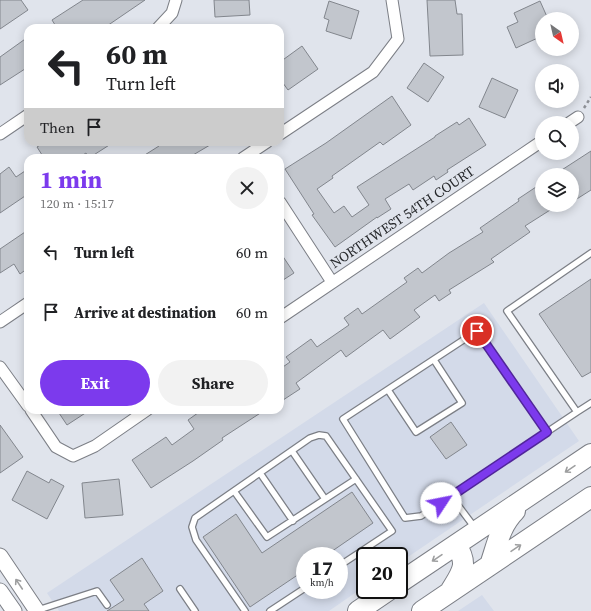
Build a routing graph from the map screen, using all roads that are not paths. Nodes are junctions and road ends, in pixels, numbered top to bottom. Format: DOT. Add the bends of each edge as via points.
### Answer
graph roads {
  1 [pos="176,0"];
  2 [pos="392,0"];
  3 [pos="162,24"];
  4 [pos="24,118"];
  5 [pos="284,131"];
  6 [pos="0,134"];
  7 [pos="262,146"];
  8 [pos="535,147"];
  9 [pos="252,154"];
  10 [pos="284,208"];
  11 [pos="591,253"];
  12 [pos="332,282"];
  13 [pos="24,306"];
  14 [pos="284,315"];
  15 [pos="0,322"];
  16 [pos="434,360"];
  17 [pos="0,367"];
  18 [pos="388,390"];
  19 [pos="24,400"];
  20 [pos="591,403"];
  21 [pos="577,412"];
  22 [pos="33,414"];
  23 [pos="141,414"];
  24 [pos="547,432"];
  25 [pos="292,451"];
  26 [pos="591,454"];
  27 [pos="260,473"];
  28 [pos="356,479"];
  29 [pos="234,491"];
  30 [pos="451,496"];
  31 [pos="591,497"];
  32 [pos="528,498"];
  33 [pos="325,499"];
  34 [pos="293,521"];
  35 [pos="477,531"];
  36 [pos="456,545"];
  37 [pos="0,556"];
  38 [pos="348,560"];
  39 [pos="490,565"];
  40 [pos="408,577"];
  41 [pos="180,589"];
  42 [pos="0,591"];
  43 [pos="448,593"];
  44 [pos="296,594"];
  45 [pos="376,599"];
  46 [pos="107,605"];
  47 [pos="14,611"];
  48 [pos="36,611"];
  49 [pos="195,611"];
  50 [pos="245,611"];
  51 [pos="270,611"];
  52 [pos="358,611"];
  53 [pos="422,611"];
  1 -- 3 [label="street" via="172,13"];
  2 -- 5 [label="street" via="398,39 373,72"];
  4 -- 6 [label="street"];
  7 -- 9 [label="street"];
  8 -- 12 [label="street, NORTHWEST 54TH COURT"];
  10 -- 12 [label="street"];
  11 -- 21 [label="lane" via="507,311"];
  12 -- 14 [label="street, NORTHWEST 54TH COURT"];
  13 -- 15 [label="street"];
  16 -- 18 [label="lane"];
  16 -- 18 [label="lane" via="462,403 416,432"];
  16 -- 24 [label="lane" via="477,331"];
  17 -- 19 [label="street"];
  18 -- 30 [label="lane" via="343,419 405,518 421,516"];
  20 -- 21 [label="lane"];
  21 -- 24 [label="lane"];
  22 -- 23 [label="street" via="56,447 73,456 95,446"];
  24 -- 30 [label="lane"];
  25 -- 27 [label="lane"];
  25 -- 28 [label="lane" via="319,434 326,436"];
  25 -- 33 [label="lane"];
  26 -- 32 [label="highway, one-way"];
  27 -- 29 [label="lane"];
  27 -- 34 [label="lane"];
  28 -- 33 [label="lane"];
  28 -- 38 [label="lane" via="392,531"];
  29 -- 34 [label="lane" via="268,537"];
  29 -- 50 [label="lane" via="195,518 192,527 196,540"];
  30 -- 35 [label="lane"];
  39 -- 31 [label="highway, one-way"];
  32 -- 35 [label="highway"];
  32 -- 39 [label="highway" via="507,519 500,532"];
  33 -- 34 [label="lane"];
  35 -- 36 [label="highway"];
  36 -- 40 [label="highway, one-way"];
  36 -- 43 [label="highway" via="464,560"];
  48 -- 37 [label="street, one-way"];
  39 -- 43 [label="highway"];
  41 -- 49 [label="lane"];
  42 -- 47 [label="street"];
  43 -- 53 [label="highway"];
  44 -- 51 [label="lane"];
  45 -- 52 [label="highway"];
  46 -- 48 [label="lane" via="97,591"];
}
